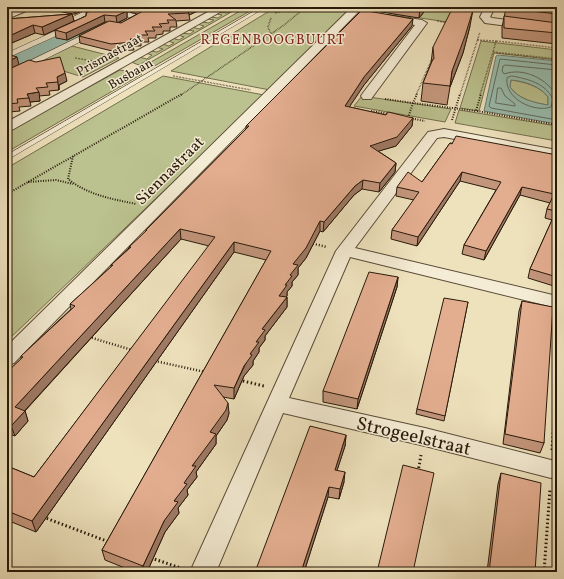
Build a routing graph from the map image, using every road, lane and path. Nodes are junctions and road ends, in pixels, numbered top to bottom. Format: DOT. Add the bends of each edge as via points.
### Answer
graph roads {
  1 [pos="10,7"];
  2 [pos="224,7"];
  3 [pos="264,7"];
  4 [pos="296,7"];
  5 [pos="306,7"];
  6 [pos="490,7"];
  7 [pos="25,8"];
  8 [pos="364,12"];
  9 [pos="7,16"];
  10 [pos="487,19"];
  11 [pos="422,23"];
  12 [pos="454,24"];
  13 [pos="118,27"];
  14 [pos="102,29"];
  15 [pos="557,29"];
  16 [pos="271,34"];
  17 [pos="478,40"];
  18 [pos="496,41"];
  19 [pos="557,48"];
  20 [pos="493,52"];
  21 [pos="7,56"];
  22 [pos="432,59"];
  23 [pos="557,59"];
  24 [pos="7,75"];
  25 [pos="367,96"];
  26 [pos="414,103"];
  27 [pos="456,108"];
  28 [pos="476,111"];
  29 [pos="408,118"];
  30 [pos="450,125"];
  31 [pos="557,125"];
  32 [pos="7,127"];
  33 [pos="557,154"];
  34 [pos="73,156"];
  35 [pos="7,158"];
  36 [pos="27,182"];
  37 [pos="73,184"];
  38 [pos="7,194"];
  39 [pos="156,209"];
  40 [pos="308,242"];
  41 [pos="344,251"];
  42 [pos="557,302"];
  43 [pos="88,337"];
  44 [pos="133,350"];
  45 [pos="7,358"];
  46 [pos="150,360"];
  47 [pos="212,374"];
  48 [pos="236,379"];
  49 [pos="279,396"];
  50 [pos="425,437"];
  51 [pos="551,468"];
  52 [pos="417,475"];
  53 [pos="40,516"];
  54 [pos="113,544"];
  55 [pos="150,557"];
  56 [pos="194,571"];
  1 -- 7 [label="street"];
  2 -- 32 [label="street, Prismastraat"];
  3 -- 35 [label="lane, Busbaan"];
  4 -- 16 [label="path" via="273,14 268,27"];
  5 -- 16 [label="path"];
  6 -- 10 [label="street"];
  7 -- 9 [label="street"];
  8 -- 11 [label="street"];
  8 -- 39 [label="street, Siennastraat"];
  10 -- 15 [label="street"];
  10 -- 17 [label="path"];
  11 -- 12 [label="path" via="424,20"];
  11 -- 25 [label="street"];
  13 -- 21 [label="street" via="139,17 97,8 75,18 84,20"];
  14 -- 24 [label="street"];
  16 -- 34 [label="path" via="192,89"];
  17 -- 18 [label="path"];
  17 -- 27 [label="path"];
  18 -- 19 [label="path"];
  18 -- 20 [label="path"];
  20 -- 23 [label="path"];
  20 -- 28 [label="path"];
  22 -- 26 [label="path"];
  25 -- 26 [label="path"];
  26 -- 27 [label="path"];
  26 -- 29 [label="path"];
  27 -- 28 [label="path"];
  27 -- 30 [label="path"];
  28 -- 31 [label="path"];
  33 -- 41 [label="street" via="444,133 433,135"];
  34 -- 36 [label="path"];
  34 -- 37 [label="path" via="68,179"];
  36 -- 37 [label="path" via="56,180"];
  36 -- 38 [label="path"];
  37 -- 39 [label="path" via="112,199"];
  39 -- 45 [label="street, Siennastraat"];
  40 -- 41 [label="path"];
  41 -- 42 [label="street"];
  41 -- 49 [label="street"];
  43 -- 44 [label="path"];
  46 -- 47 [label="path"];
  48 -- 49 [label="path"];
  49 -- 50 [label="street, Strogeelstraat"];
  49 -- 56 [label="street"];
  50 -- 51 [label="street, Strogeelstraat"];
  50 -- 52 [label="path"];
  53 -- 54 [label="path"];
  55 -- 56 [label="path"];
}
